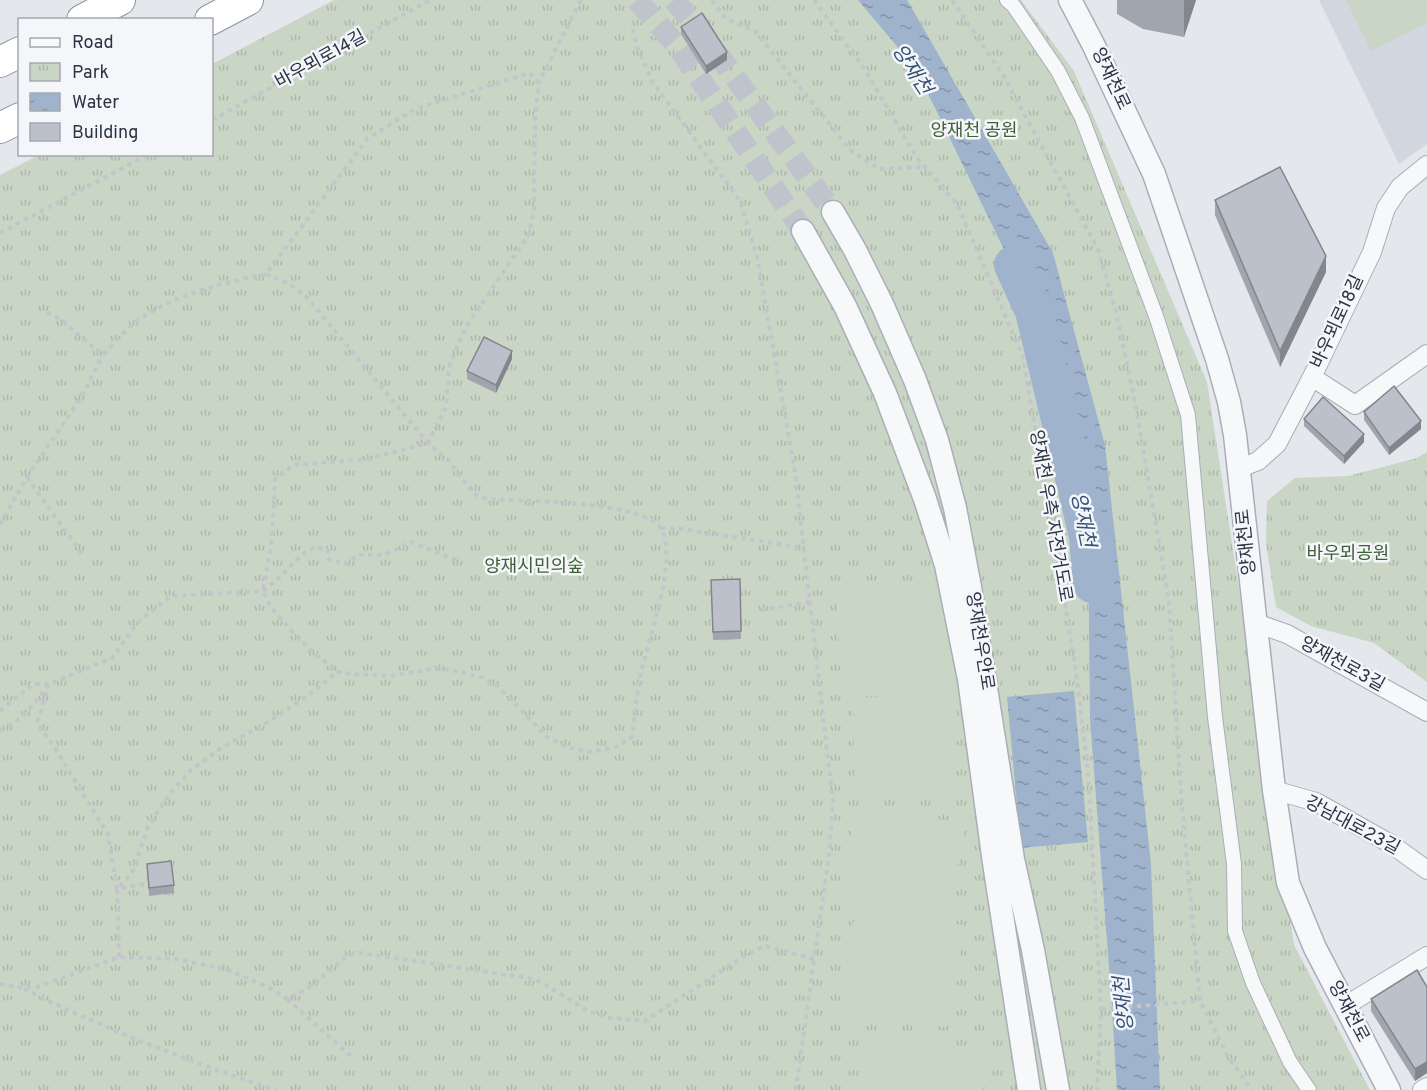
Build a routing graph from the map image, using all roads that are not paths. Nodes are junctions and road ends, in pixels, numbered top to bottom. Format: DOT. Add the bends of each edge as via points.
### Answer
graph roads {
  1 [pos="120,0"];
  2 [pos="248,0"];
  3 [pos="1007,0"];
  4 [pos="1070,0"];
  5 [pos="86,18"];
  6 [pos="213,18"];
  7 [pos="18,53"];
  8 [pos="0,62"];
  9 [pos="18,119"];
  10 [pos="0,128"];
  11 [pos="1427,165"];
  12 [pos="833,212"];
  13 [pos="803,231"];
  14 [pos="1427,354"];
  15 [pos="1312,377"];
  16 [pos="1238,469"];
  17 [pos="1256,623"];
  18 [pos="977,679"];
  19 [pos="1427,712"];
  20 [pos="1274,790"];
  21 [pos="1427,870"];
  22 [pos="1427,956"];
  23 [pos="1345,1006"];
  24 [pos="1427,1087"];
  25 [pos="1029,1090"];
  26 [pos="1058,1090"];
  27 [pos="1309,1090"];
  28 [pos="1389,1090"];
  29 [pos="1422,1090"];
  1 -- 5 [label="highway"];
  2 -- 6 [label="highway"];
  3 -- 27 [label="street" via="1058,71 1082,118 1156,316 1188,415 1215,717 1234,864 1235,930 1253,982 1290,1062"];
  4 -- 16 [label="street, 양재천로" via="1154,174 1217,359 1229,402"];
  7 -- 8 [label="highway"];
  9 -- 10 [label="highway"];
  11 -- 15 [label="street, 바우뫼로18길" via="1392,196 1372,252"];
  12 -- 18 [label="street, 양재천우안로" via="882,304 937,440 955,508"];
  13 -- 18 [label="street, 양재천우안로" via="845,306 885,393 925,499"];
  14 -- 15 [label="street" via="1355,405"];
  15 -- 16 [label="street, 바우뫼로18길" via="1277,444 1258,461"];
  16 -- 17 [label="street, 양재천로"];
  17 -- 19 [label="street, 양재천로3길" via="1287,634"];
  17 -- 20 [label="street, 양재천로"];
  18 -- 25 [label="street, 양재천우안로" via="994,863"];
  18 -- 26 [label="street, 양재천우안로"];
  20 -- 21 [label="street, 강남대로23길" via="1316,802 1391,844"];
  20 -- 23 [label="street, 양재천로" via="1288,883"];
  22 -- 23 [label="street"];
  23 -- 28 [label="street, 양재천로"];
  24 -- 29 [label="street"];
}
